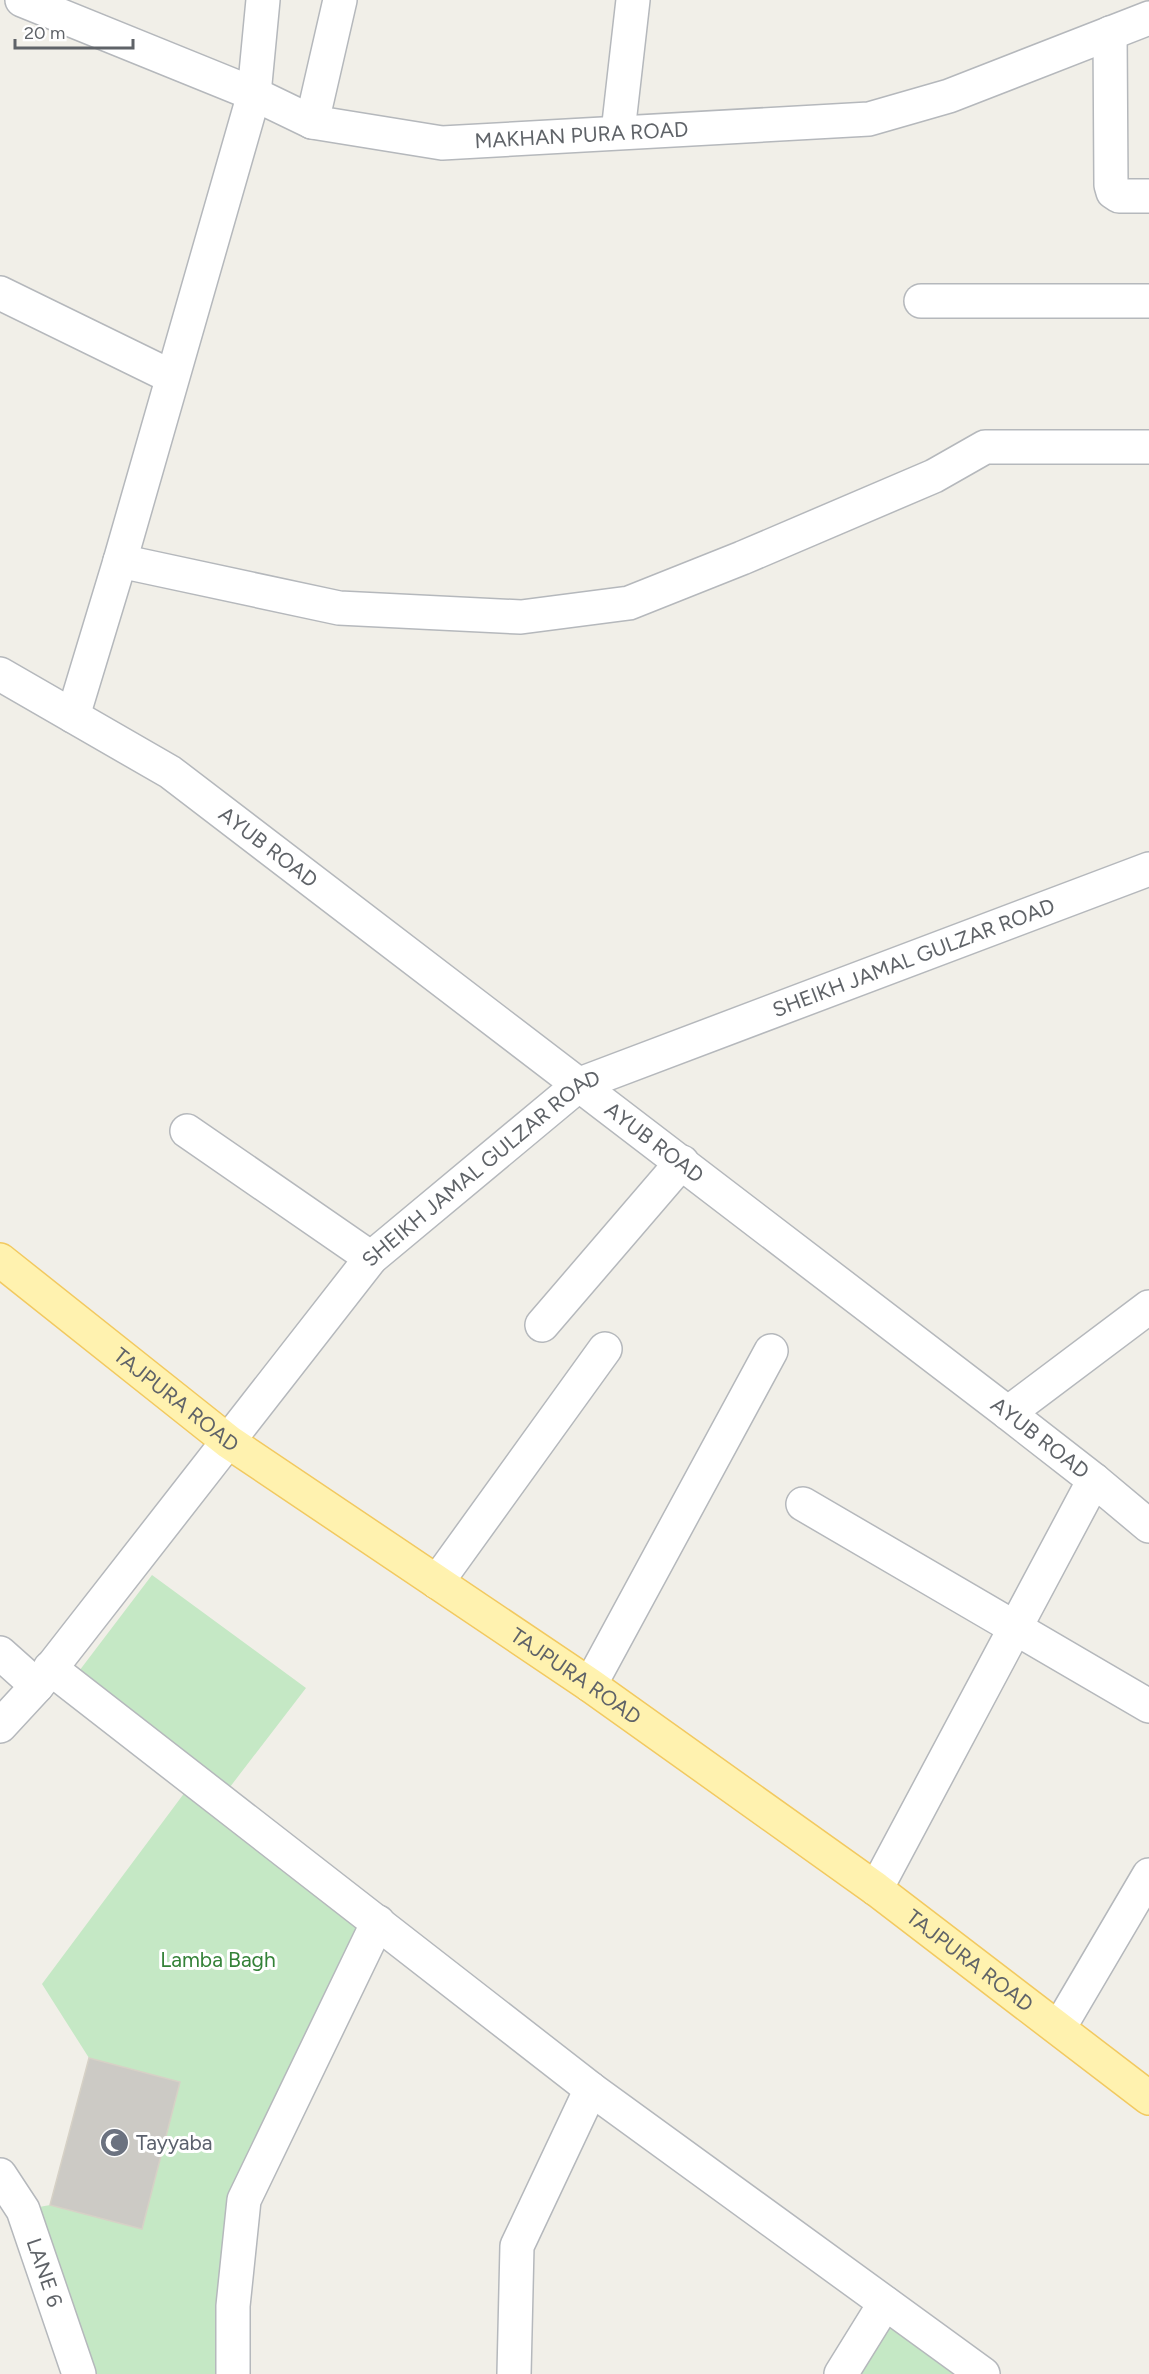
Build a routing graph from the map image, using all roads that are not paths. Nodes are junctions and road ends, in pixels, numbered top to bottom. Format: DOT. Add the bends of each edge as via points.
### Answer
graph roads {
  1 [pos="22,0"];
  2 [pos="263,0"];
  3 [pos="339,0"];
  4 [pos="633,0"];
  5 [pos="1149,18"];
  6 [pos="1110,33"];
  7 [pos="254,94"];
  8 [pos="312,122"];
  9 [pos="618,132"];
  10 [pos="1149,195"];
  11 [pos="0,293"];
  12 [pos="921,301"];
  13 [pos="1149,301"];
  14 [pos="172,377"];
  15 [pos="1149,447"];
  16 [pos="120,561"];
  17 [pos="0,674"];
  18 [pos="73,716"];
  19 [pos="1149,869"];
  20 [pos="580,1084"];
  21 [pos="187,1131"];
  22 [pos="682,1162"];
  23 [pos="371,1258"];
  24 [pos="0,1260"];
  25 [pos="1149,1307"];
  26 [pos="542,1324"];
  27 [pos="605,1349"];
  28 [pos="771,1351"];
  29 [pos="1008,1413"];
  30 [pos="229,1442"];
  31 [pos="1094,1480"];
  32 [pos="803,1504"];
  33 [pos="1149,1526"];
  34 [pos="437,1582"];
  35 [pos="1015,1628"];
  36 [pos="0,1653"];
  37 [pos="43,1677"];
  38 [pos="590,1685"];
  39 [pos="1149,1706"];
  40 [pos="0,1726"];
  41 [pos="1149,1875"];
  42 [pos="876,1889"];
  43 [pos="378,1922"];
  44 [pos="1059,2028"];
  45 [pos="591,2089"];
  46 [pos="1149,2097"];
  47 [pos="0,2175"];
  48 [pos="885,2303"];
  49 [pos="79,2374"];
  50 [pos="233,2374"];
  51 [pos="514,2374"];
  52 [pos="842,2374"];
  53 [pos="983,2374"];
  1 -- 7 [label="street, MAKHAN PURA ROAD"];
  2 -- 7 [label="street"];
  3 -- 8 [label="street"];
  4 -- 9 [label="street"];
  5 -- 6 [label="street, MAKHAN PURA ROAD"];
  6 -- 9 [label="street, MAKHAN PURA ROAD" via="949,96 868,119"];
  6 -- 10 [label="street" via="1111,185 1119,196"];
  7 -- 8 [label="street, MAKHAN PURA ROAD"];
  7 -- 14 [label="street"];
  8 -- 9 [label="street, MAKHAN PURA ROAD" via="442,143"];
  11 -- 14 [label="street"];
  12 -- 13 [label="street"];
  14 -- 16 [label="street"];
  15 -- 16 [label="street" via="985,447 934,476 629,603 521,616 339,608"];
  16 -- 18 [label="street"];
  17 -- 18 [label="street, AYUB ROAD"];
  18 -- 20 [label="street, AYUB ROAD" via="170,772"];
  19 -- 20 [label="street, SHEIKH JAMAL GULZAR ROAD"];
  20 -- 22 [label="street, AYUB ROAD"];
  20 -- 23 [label="street, SHEIKH JAMAL GULZAR ROAD"];
  21 -- 23 [label="street"];
  22 -- 26 [label="street"];
  22 -- 29 [label="street, AYUB ROAD"];
  23 -- 30 [label="street, SHEIKH JAMAL GULZAR ROAD"];
  24 -- 30 [label="main road, TAJPURA ROAD"];
  25 -- 29 [label="street"];
  27 -- 34 [label="street"];
  28 -- 38 [label="street"];
  29 -- 31 [label="street, AYUB ROAD"];
  30 -- 34 [label="main road, TAJPURA ROAD"];
  30 -- 37 [label="street, SHEIKH JAMAL GULZAR ROAD"];
  31 -- 33 [label="street, AYUB ROAD"];
  31 -- 35 [label="street"];
  32 -- 35 [label="street"];
  34 -- 38 [label="main road, TAJPURA ROAD"];
  35 -- 39 [label="street"];
  35 -- 42 [label="street"];
  36 -- 37 [label="street"];
  37 -- 40 [label="street, SHEIKH JAMAL GULZAR ROAD"];
  37 -- 43 [label="street"];
  38 -- 42 [label="main road, TAJPURA ROAD"];
  41 -- 44 [label="street"];
  42 -- 44 [label="main road, TAJPURA ROAD"];
  43 -- 45 [label="street"];
  43 -- 50 [label="street" via="244,2200 233,2306"];
  44 -- 46 [label="main road, TAJPURA ROAD"];
  45 -- 48 [label="street"];
  45 -- 51 [label="street" via="517,2246"];
  47 -- 49 [label="street, LANE 6" via="22,2210"];
  48 -- 52 [label="street"];
  48 -- 53 [label="street"];
}
